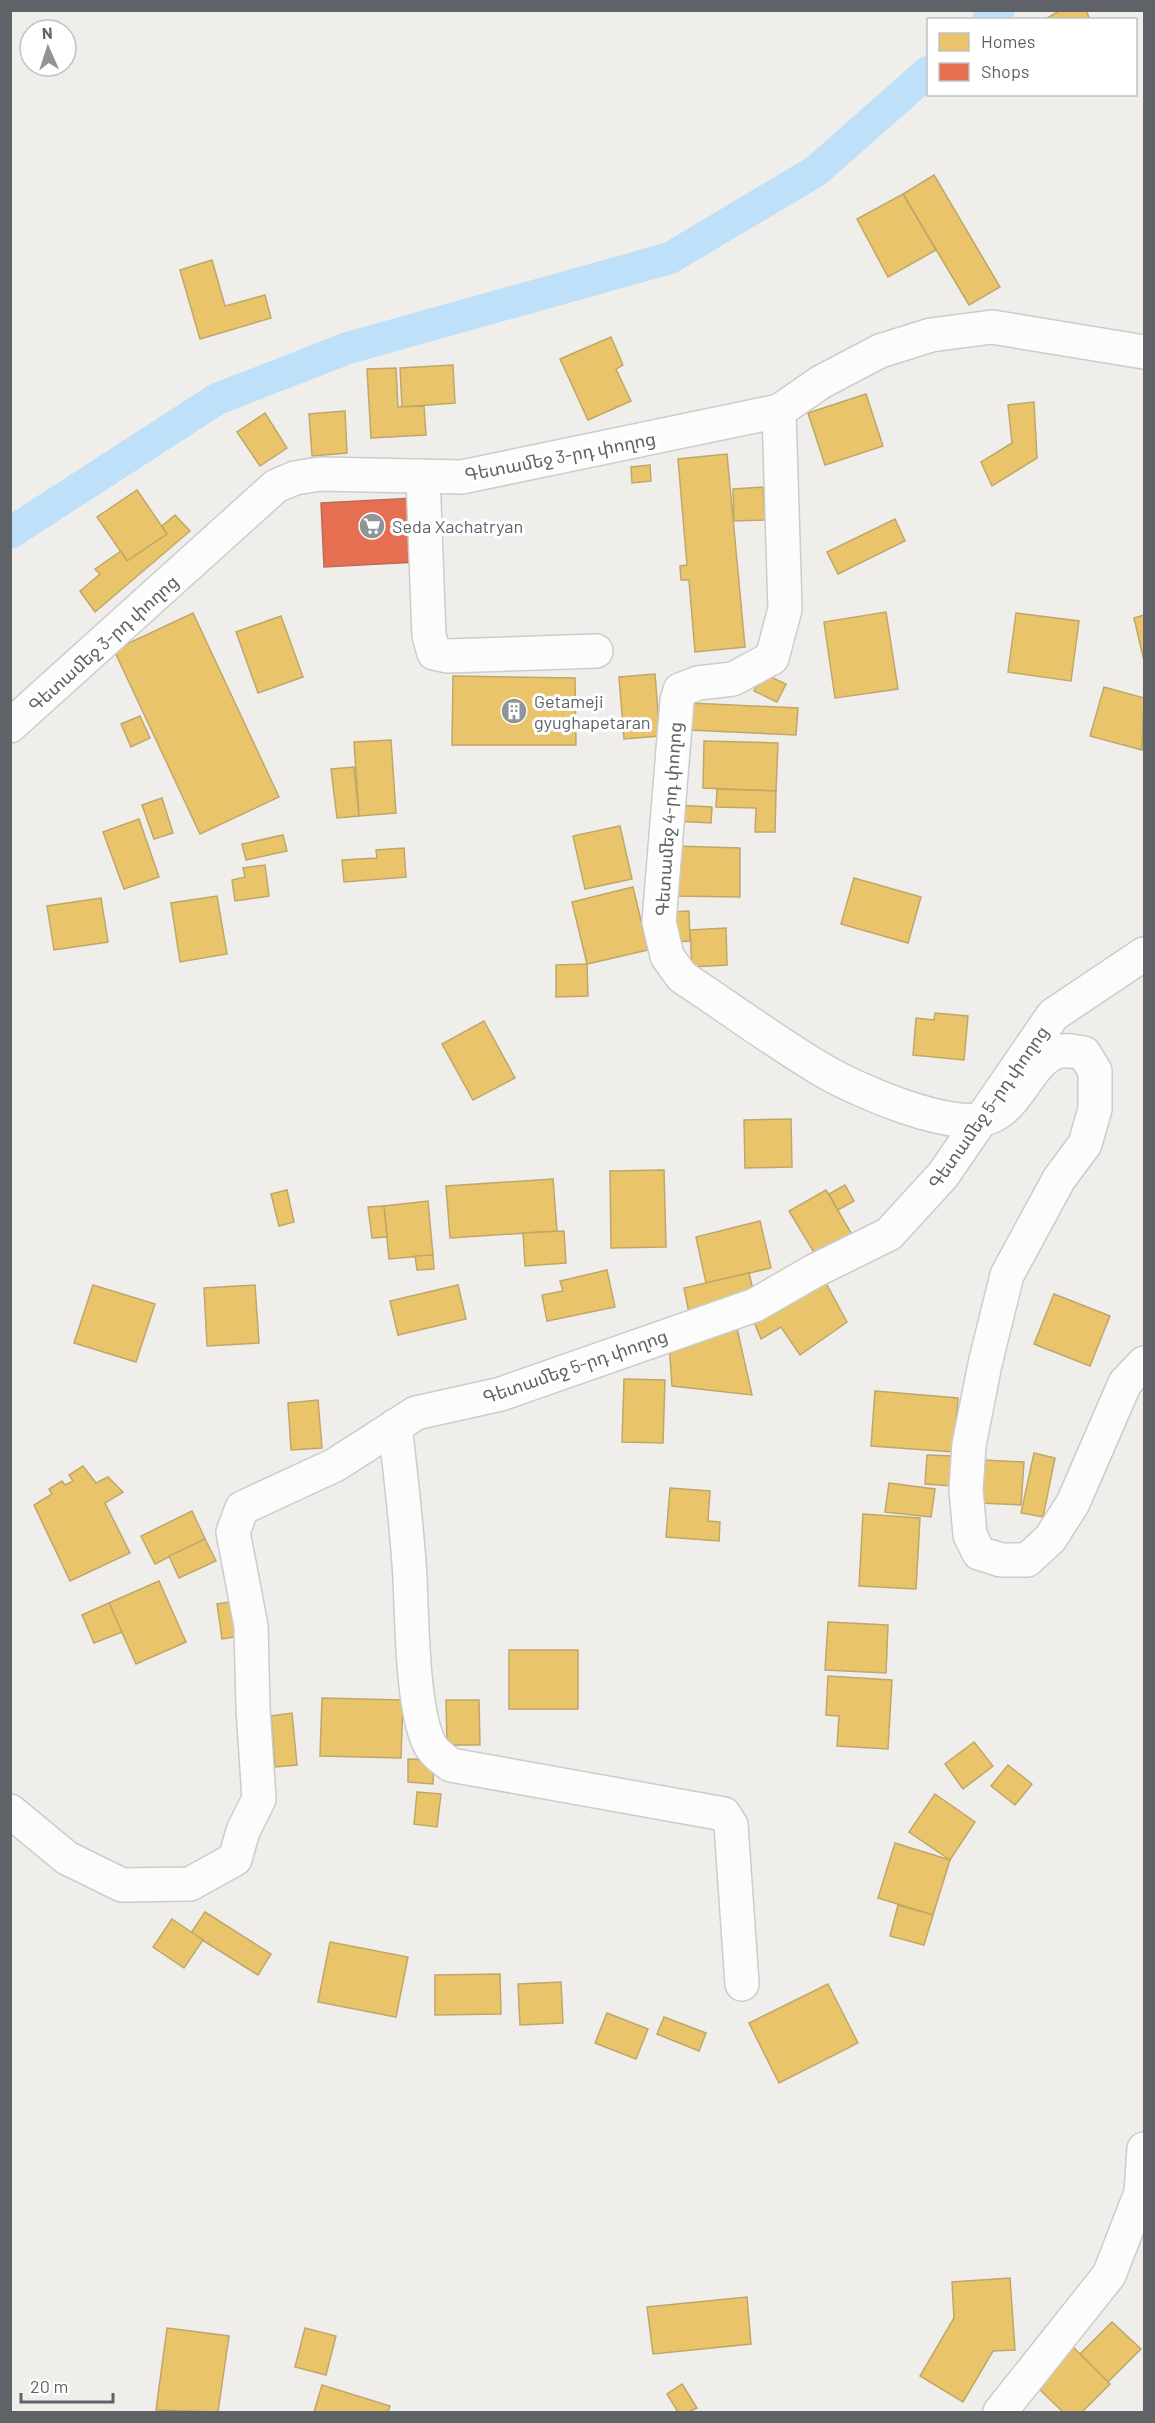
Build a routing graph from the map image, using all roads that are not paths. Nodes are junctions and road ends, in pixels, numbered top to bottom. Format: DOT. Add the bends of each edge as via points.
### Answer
graph roads {
  1 [pos="1144,352"];
  2 [pos="778,411"];
  3 [pos="423,476"];
  4 [pos="596,651"];
  5 [pos="10,726"];
  6 [pos="1144,954"];
  7 [pos="980,1122"];
  8 [pos="1144,1363"];
  9 [pos="395,1426"];
  10 [pos="10,1811"];
  11 [pos="742,1984"];
  12 [pos="1144,2149"];
  13 [pos="1000,2412"];
  1 -- 2 [label="street, Գետամեջ 3-րդ փողոց" via="992,327 931,335 880,351 820,382"];
  2 -- 3 [label="street, Գետամեջ 3-րդ փողոց" via="462,477"];
  2 -- 7 [label="street, Գետամեջ 4-րդ փողոց" via="785,609 772,658 733,679 698,682 680,690 659,922 667,956 682,977 820,1069 907,1107 951,1120"];
  3 -- 4 [label="street" via="429,636 434,653 447,656"];
  3 -- 5 [label="street, Գետամեջ 3-րդ փողոց" via="320,474 276,486"];
  6 -- 7 [label="street, Գետամեջ 5-րդ փողոց" via="1053,1015"];
  7 -- 8 [label="street" via="1004,1111 1044,1058 1059,1051 1084,1053 1095,1071 1095,1109 1085,1144 1059,1179 1007,1275 985,1364 969,1445 966,1490 970,1535 979,1553 1001,1560 1027,1560 1050,1539 1073,1503 1125,1383"];
  7 -- 9 [label="street, Գետամեջ 5-րդ փողոց" via="943,1175 888,1234 754,1305 501,1394 416,1413"];
  9 -- 10 [label="street, Գետամեջ 5-րդ փողոց" via="335,1465 242,1508 233,1532 251,1626 259,1799 235,1858 190,1884 122,1885 67,1858"];
  9 -- 11 [label="street" via="421,1716 429,1743 451,1765 724,1814 731,1825"];
  12 -- 13 [label="street" via="1141,2193 1109,2275"];
}
